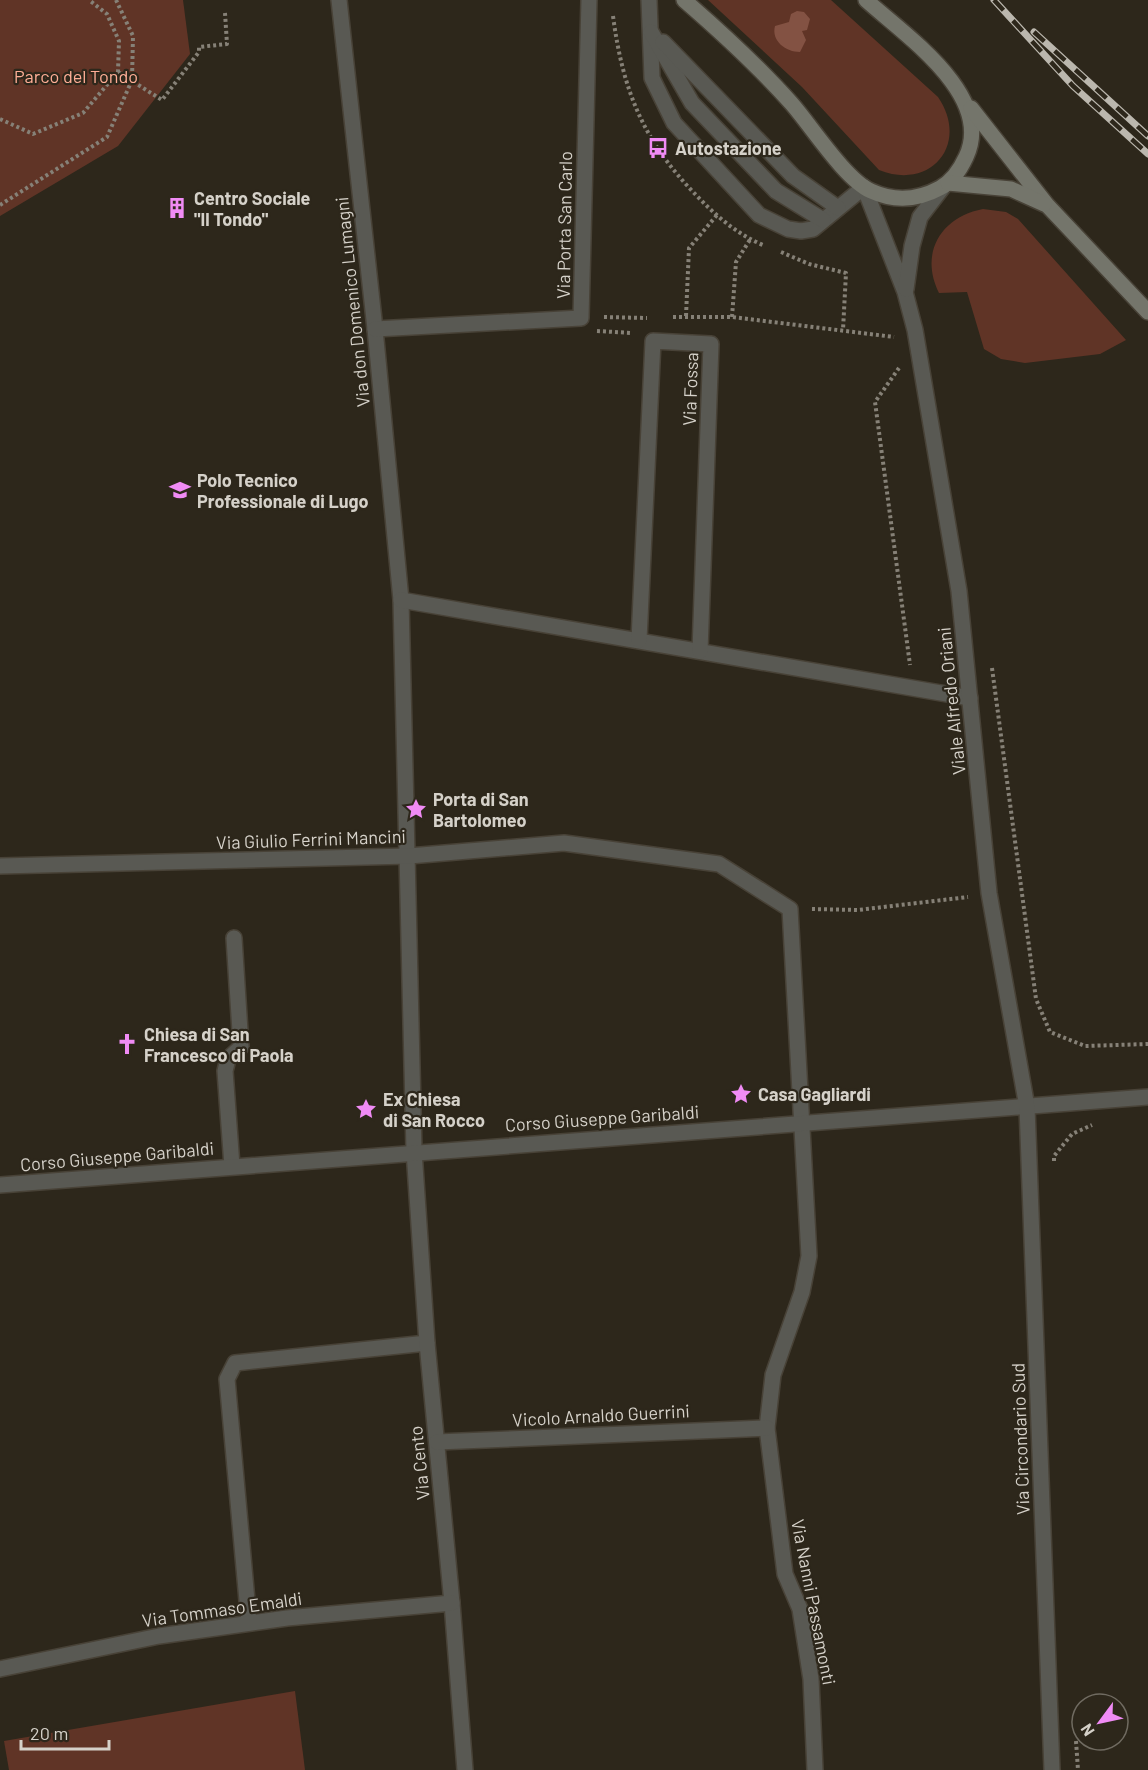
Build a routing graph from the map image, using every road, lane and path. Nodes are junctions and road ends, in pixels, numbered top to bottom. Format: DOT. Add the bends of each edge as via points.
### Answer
graph roads {
  1 [pos="89,0"];
  2 [pos="116,0"];
  3 [pos="339,0"];
  4 [pos="589,0"];
  5 [pos="649,0"];
  6 [pos="684,0"];
  7 [pos="866,0"];
  8 [pos="225,13"];
  9 [pos="648,27"];
  10 [pos="118,72"];
  11 [pos="132,80"];
  12 [pos="967,103"];
  13 [pos="0,119"];
  14 [pos="945,185"];
  15 [pos="864,187"];
  16 [pos="0,205"];
  17 [pos="1047,205"];
  18 [pos="838,208"];
  19 [pos="717,215"];
  20 [pos="823,220"];
  21 [pos="754,232"];
  22 [pos="905,292"];
  23 [pos="1148,312"];
  24 [pos="686,316"];
  25 [pos="605,317"];
  26 [pos="732,317"];
  27 [pos="654,318"];
  28 [pos="664,318"];
  29 [pos="573,319"];
  30 [pos="639,319"];
  31 [pos="639,326"];
  32 [pos="375,329"];
  33 [pos="639,333"];
  34 [pos="896,346"];
  35 [pos="898,357"];
  36 [pos="401,600"];
  37 [pos="639,640"];
  38 [pos="700,651"];
  39 [pos="990,656"];
  40 [pos="912,687"];
  41 [pos="970,698"];
  42 [pos="409,856"];
  43 [pos="0,866"];
  44 [pos="989,893"];
  45 [pos="790,909"];
  46 [pos="234,938"];
  47 [pos="1148,1044"];
  48 [pos="1148,1097"];
  49 [pos="1027,1107"];
  50 [pos="803,1123"];
  51 [pos="1099,1123"];
  52 [pos="414,1151"];
  53 [pos="232,1166"];
  54 [pos="1053,1167"];
  55 [pos="0,1185"];
  56 [pos="427,1343"];
  57 [pos="768,1428"];
  58 [pos="437,1442"];
  59 [pos="452,1603"];
  60 [pos="249,1623"];
  61 [pos="0,1669"];
  62 [pos="1077,1752"];
  63 [pos="465,1770"];
  64 [pos="815,1770"];
  65 [pos="1052,1770"];
  66 [pos="1078,1770"];
  1 -- 10 [label="path" via="107,14 119,40"];
  2 -- 11 [label="path" via="133,36"];
  3 -- 32 [label="street, Via don Domenico Lumagni"];
  4 -- 29 [label="street, Via Porta San Carlo" via="581,318"];
  5 -- 9 [label="street"];
  6 -- 15 [label="main road" via="790,102"];
  7 -- 12 [label="main road" via="933,61"];
  8 -- 11 [label="path" via="227,44 199,47 162,100"];
  9 -- 18 [label="street" via="793,176"];
  9 -- 20 [label="street" via="692,103 776,191"];
  9 -- 20 [label="street" via="652,78 674,123 759,215 801,231 813,229"];
  10 -- 11 [label="path"];
  10 -- 13 [label="path" via="83,113 54,127 33,134"];
  11 -- 16 [label="path" via="107,136"];
  12 -- 14 [label="main road" via="972,126 970,149 960,171"];
  12 -- 17 [label="main road"];
  14 -- 15 [label="main road" via="921,197 898,199"];
  14 -- 17 [label="main road" via="1011,189"];
  14 -- 22 [label="street, Viale Alfredo Oriani" via="920,217"];
  15 -- 18 [label="street"];
  15 -- 22 [label="street, Viale Alfredo Oriani"];
  17 -- 23 [label="main road"];
  18 -- 20 [label="street"];
  19 -- 24 [label="path" via="689,248"];
  21 -- 26 [label="path" via="736,262"];
  22 -- 41 [label="street, Viale Alfredo Oriani" via="915,330 959,591"];
  24 -- 26 [label="path"];
  24 -- 28 [label="path"];
  25 -- 30 [label="path"];
  26 -- 34 [label="path" via="894,335"];
  27 -- 30 [label="path"];
  29 -- 32 [label="street, Via Porta San Carlo"];
  29 -- 33 [label="path" via="583,330"];
  30 -- 31 [label="path"];
  32 -- 36 [label="street, Via don Domenico Lumagni"];
  35 -- 40 [label="path" via="900,367 875,402"];
  36 -- 37 [label="street"];
  36 -- 42 [label="street, Via don Domenico Lumagni"];
  37 -- 38 [label="street"];
  37 -- 38 [label="street, Via Fossa" via="653,340 711,344"];
  38 -- 40 [label="street"];
  39 -- 47 [label="path" via="1036,999 1050,1032 1085,1046"];
  40 -- 41 [label="street"];
  41 -- 44 [label="street, Viale Alfredo Oriani"];
  42 -- 43 [label="street, Via Giulio Ferrini Mancini"];
  42 -- 45 [label="street, Via Giulio Ferrini Mancini" via="564,843 719,864"];
  42 -- 52 [label="street, Via Cento"];
  44 -- 45 [label="path" via="858,910"];
  44 -- 49 [label="street, Viale Alfredo Oriani"];
  45 -- 50 [label="street"];
  46 -- 53 [label="street" via="241,1047 228,1059 225,1071"];
  48 -- 49 [label="street, Corso Giuseppe Garibaldi"];
  49 -- 50 [label="street, Corso Giuseppe Garibaldi"];
  49 -- 65 [label="street, Via Circondario Sud"];
  50 -- 52 [label="street, Corso Giuseppe Garibaldi"];
  50 -- 57 [label="street, Via Nanni Passamonti" via="809,1256 802,1292 773,1375"];
  51 -- 54 [label="path" via="1072,1134 1054,1156"];
  52 -- 53 [label="street, Corso Giuseppe Garibaldi"];
  52 -- 56 [label="street, Via Cento"];
  53 -- 55 [label="street, Corso Giuseppe Garibaldi"];
  56 -- 58 [label="street, Via Cento"];
  56 -- 60 [label="street" via="235,1363 230,1369 227,1379"];
  57 -- 58 [label="street, Vicolo Arnaldo Guerrini"];
  57 -- 64 [label="street, Via Nanni Passamonti" via="785,1574 800,1609 812,1679"];
  58 -- 59 [label="street, Via Cento"];
  59 -- 60 [label="street, Via Tommaso Emaldi"];
  59 -- 63 [label="street, Via Cento"];
  60 -- 61 [label="street, Via Tommaso Emaldi" via="159,1636"];
  62 -- 66 [label="path"];
}
